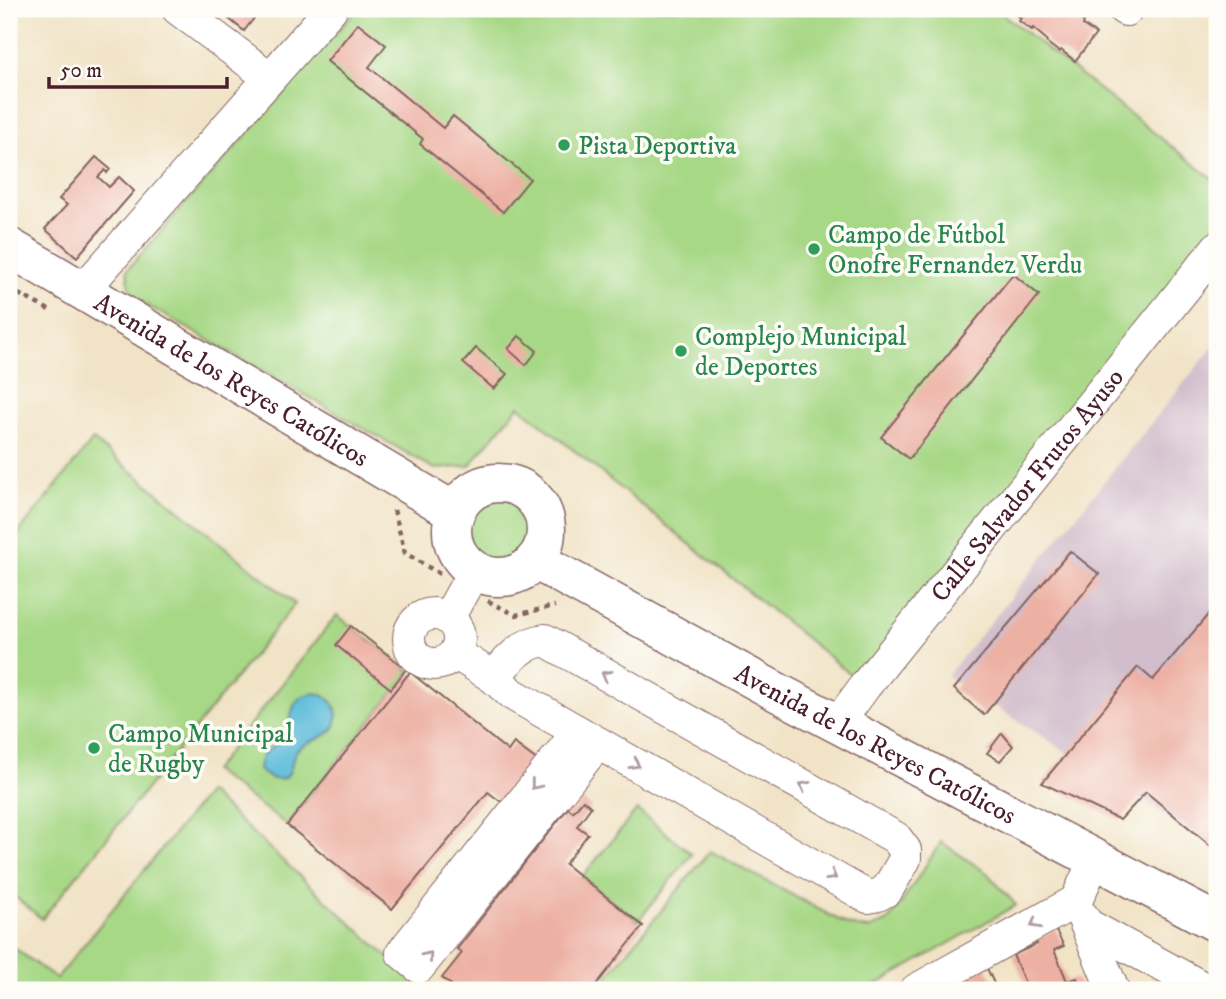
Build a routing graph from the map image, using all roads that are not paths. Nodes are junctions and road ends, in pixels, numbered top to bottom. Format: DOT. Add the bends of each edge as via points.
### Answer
graph roads {
  1 [pos="178,9"];
  2 [pos="331,9"];
  3 [pos="270,78"];
  4 [pos="9,247"];
  5 [pos="1217,248"];
  6 [pos="83,290"];
  7 [pos="455,512"];
  8 [pos="536,560"];
  9 [pos="474,571"];
  10 [pos="448,618"];
  11 [pos="455,653"];
  12 [pos="493,677"];
  13 [pos="838,723"];
  14 [pos="588,737"];
  15 [pos="1096,859"];
  16 [pos="1081,913"];
  17 [pos="1217,923"];
  18 [pos="928,987"];
  19 [pos="1113,990"];
  20 [pos="1208,990"];
  1 -- 3 [label="street"];
  2 -- 3 [label="street"];
  3 -- 6 [label="street"];
  4 -- 6 [label="main road, Avenida de los Reyes Católicos"];
  5 -- 13 [label="street, Calle Salvador Frutos Ayuso"];
  6 -- 7 [label="main road, Avenida de los Reyes Católicos"];
  7 -- 8 [label="main road" via="469,493 483,485 516,486 540,507 545,522 545,538"];
  7 -- 9 [label="main road" via="452,538 456,551"];
  8 -- 9 [label="main road" via="514,575 500,578"];
  8 -- 13 [label="main road, Avenida de los Reyes Católicos"];
  9 -- 10 [label="street"];
  10 -- 11 [label="street" via="459,638"];
  10 -- 11 [label="street" via="424,616 412,628 410,645 419,659 434,664"];
  11 -- 12 [label="street"];
  12 -- 14 [label="street" via="512,694"];
  14 -- 12 [label="street, one-way" via="868,897 887,890 905,859 905,850 896,838 545,640 516,652"];
  13 -- 15 [label="main road, Avenida de los Reyes Católicos"];
  14 -- 14 [label="street, one-way" via="402,953 419,967"];
  15 -- 16 [label="street"];
  15 -- 17 [label="main road, Avenida de los Reyes Católicos"];
  16 -- 18 [label="street, one-way"];
  16 -- 19 [label="street"];
  16 -- 20 [label="street"];
}
